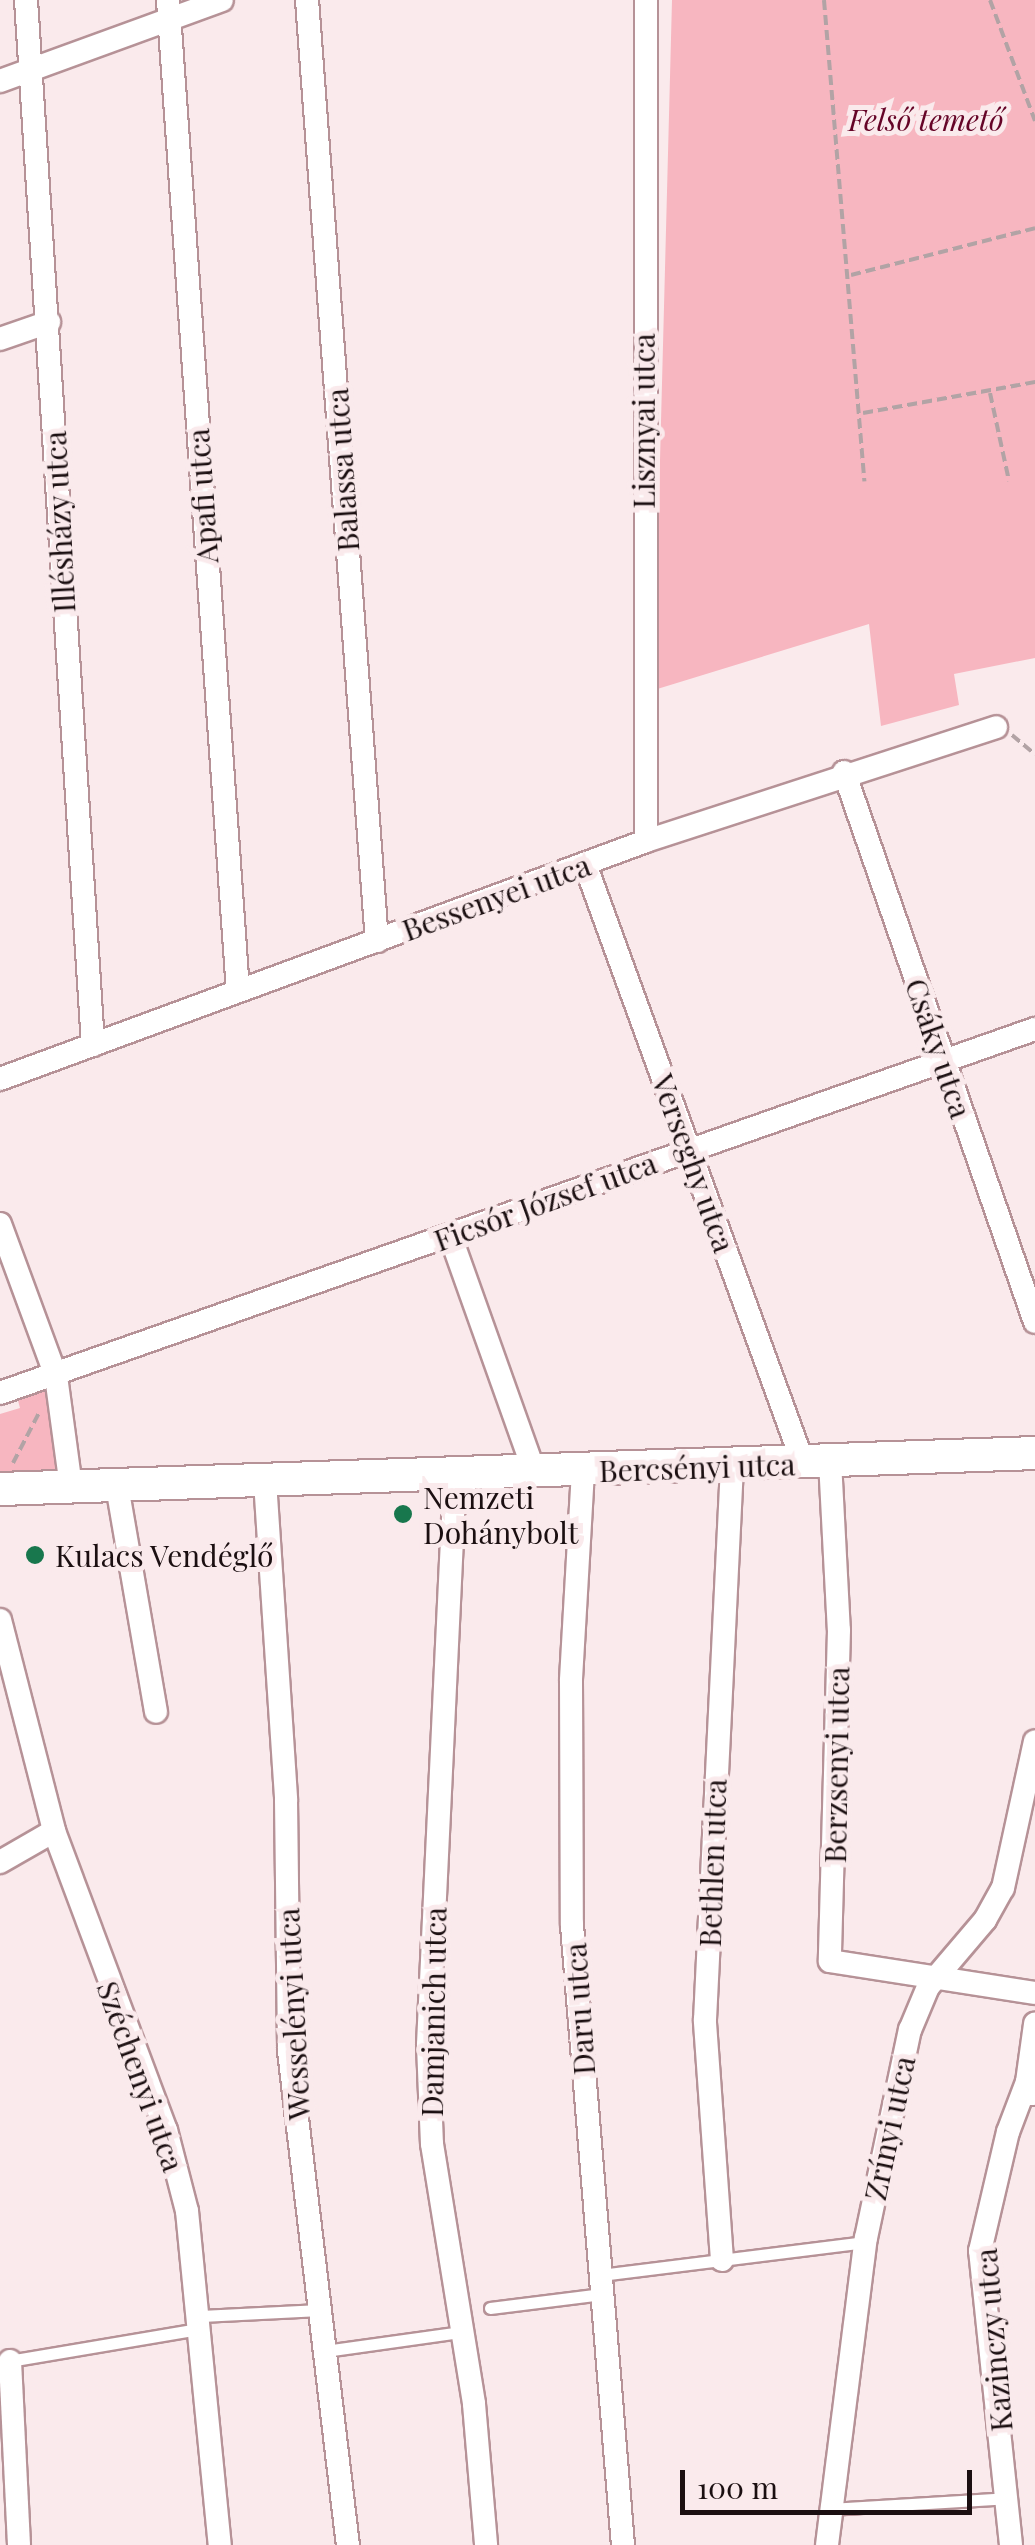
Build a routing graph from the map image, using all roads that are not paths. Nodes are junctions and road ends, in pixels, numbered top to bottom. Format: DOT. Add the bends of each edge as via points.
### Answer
graph roads {
  1 [pos="26,0"];
  2 [pos="222,0"];
  3 [pos="307,0"];
  4 [pos="646,0"];
  5 [pos="169,10"];
  6 [pos="30,70"];
  7 [pos="0,81"];
  8 [pos="50,322"];
  9 [pos="0,339"];
  10 [pos="996,727"];
  11 [pos="844,772"];
  12 [pos="646,841"];
  13 [pos="585,864"];
  14 [pos="376,940"];
  15 [pos="238,991"];
  16 [pos="1035,1029"];
  17 [pos="93,1045"];
  18 [pos="944,1063"];
  19 [pos="0,1079"];
  20 [pos="689,1150"];
  21 [pos="0,1224"];
  22 [pos="450,1234"];
  23 [pos="1035,1322"];
  24 [pos="48,1379"];
  25 [pos="0,1394"];
  26 [pos="1035,1453"];
  27 [pos="816,1462"];
  28 [pos="732,1466"];
  29 [pos="583,1472"];
  30 [pos="535,1474"];
  31 [pos="455,1476"];
  32 [pos="265,1481"];
  33 [pos="118,1486"];
  34 [pos="71,1487"];
  35 [pos="6,1489"];
  36 [pos="0,1620"];
  37 [pos="156,1712"];
  38 [pos="25,1719"];
  39 [pos="0,1726"];
  40 [pos="1035,1742"];
  41 [pos="54,1831"];
  42 [pos="0,1862"];
  43 [pos="937,1976"];
  44 [pos="1035,1994"];
  45 [pos="1035,2024"];
  46 [pos="1031,2092"];
  47 [pos="866,2242"];
  48 [pos="722,2260"];
  49 [pos="601,2284"];
  50 [pos="490,2308"];
  51 [pos="320,2310"];
  52 [pos="202,2322"];
  53 [pos="460,2332"];
  54 [pos="325,2352"];
  55 [pos="5,2362"];
  56 [pos="1009,2498"];
  57 [pos="831,2510"];
  58 [pos="19,2545"];
  59 [pos="220,2545"];
  60 [pos="348,2545"];
  61 [pos="486,2545"];
  62 [pos="624,2545"];
  63 [pos="827,2545"];
  64 [pos="1010,2545"];
  1 -- 6 [label="street, Illésházy utca"];
  2 -- 5 [label="street"];
  3 -- 14 [label="street, Balassa utca"];
  4 -- 12 [label="street, Lisznyai utca"];
  5 -- 6 [label="street"];
  5 -- 15 [label="street, Apafi utca"];
  6 -- 7 [label="street"];
  6 -- 8 [label="street, Illésházy utca"];
  8 -- 9 [label="street"];
  8 -- 17 [label="street, Illésházy utca"];
  10 -- 11 [label="street, Bessenyei utca"];
  11 -- 12 [label="street, Bessenyei utca"];
  11 -- 18 [label="street, Csáky utca"];
  12 -- 13 [label="street, Bessenyei utca"];
  13 -- 14 [label="street, Bessenyei utca"];
  13 -- 20 [label="street, Verseghy utca"];
  14 -- 15 [label="street, Bessenyei utca"];
  15 -- 17 [label="street, Bessenyei utca"];
  16 -- 18 [label="street, Ficsór József utca"];
  17 -- 19 [label="street, Bessenyei utca"];
  18 -- 20 [label="street, Ficsór József utca"];
  18 -- 23 [label="street, Csáky utca"];
  20 -- 22 [label="street, Ficsór József utca"];
  20 -- 27 [label="street, Verseghy utca"];
  21 -- 24 [label="street"];
  22 -- 24 [label="street, Ficsór József utca"];
  22 -- 30 [label="street"];
  24 -- 25 [label="street"];
  24 -- 34 [label="street"];
  26 -- 27 [label="street, Bercsényi utca"];
  27 -- 28 [label="street, Bercsényi utca"];
  27 -- 43 [label="street, Berzsenyi utca" via="838,1630 830,1961"];
  28 -- 29 [label="street, Bercsényi utca"];
  28 -- 48 [label="street, Bethlen utca" via="705,2020"];
  29 -- 30 [label="street, Bercsényi utca"];
  29 -- 49 [label="street, Daru utca" via="570,1681 572,1925"];
  30 -- 31 [label="street, Bercsényi utca"];
  31 -- 32 [label="street, Bercsényi utca"];
  31 -- 53 [label="street, Damjanich utca" via="428,2045 432,2144"];
  32 -- 33 [label="street, Bercsényi utca"];
  32 -- 51 [label="street, Wesselényi utca" via="286,1800 289,2051"];
  33 -- 34 [label="street, Bercsényi utca"];
  33 -- 37 [label="street"];
  34 -- 35 [label="street, Bercsényi utca"];
  36 -- 38 [label="street, Széchenyi utca"];
  38 -- 39 [label="street"];
  38 -- 41 [label="street, Széchenyi utca"];
  40 -- 43 [label="street, Zrínyi utca" via="1003,1888"];
  41 -- 42 [label="street"];
  41 -- 52 [label="street, Széchenyi utca" via="166,2130 187,2211"];
  43 -- 44 [label="street"];
  43 -- 47 [label="street, Zrínyi utca" via="910,2030"];
  45 -- 46 [label="street, Kazinczy utca"];
  46 -- 56 [label="street, Kazinczy utca" via="1008,2132 980,2251"];
  47 -- 48 [label="lane"];
  47 -- 57 [label="street, Zrínyi utca"];
  48 -- 49 [label="lane"];
  49 -- 50 [label="lane"];
  49 -- 62 [label="street, Daru utca"];
  51 -- 52 [label="lane"];
  51 -- 54 [label="street, Wesselényi utca"];
  52 -- 55 [label="lane"];
  52 -- 59 [label="street, Széchenyi utca"];
  53 -- 54 [label="lane"];
  53 -- 61 [label="street, Damjanich utca" via="474,2404"];
  54 -- 60 [label="street, Wesselényi utca"];
  55 -- 58 [label="street"];
  56 -- 57 [label="lane"];
  56 -- 64 [label="street, Kazinczy utca"];
  57 -- 63 [label="street, Zrínyi utca"];
}
